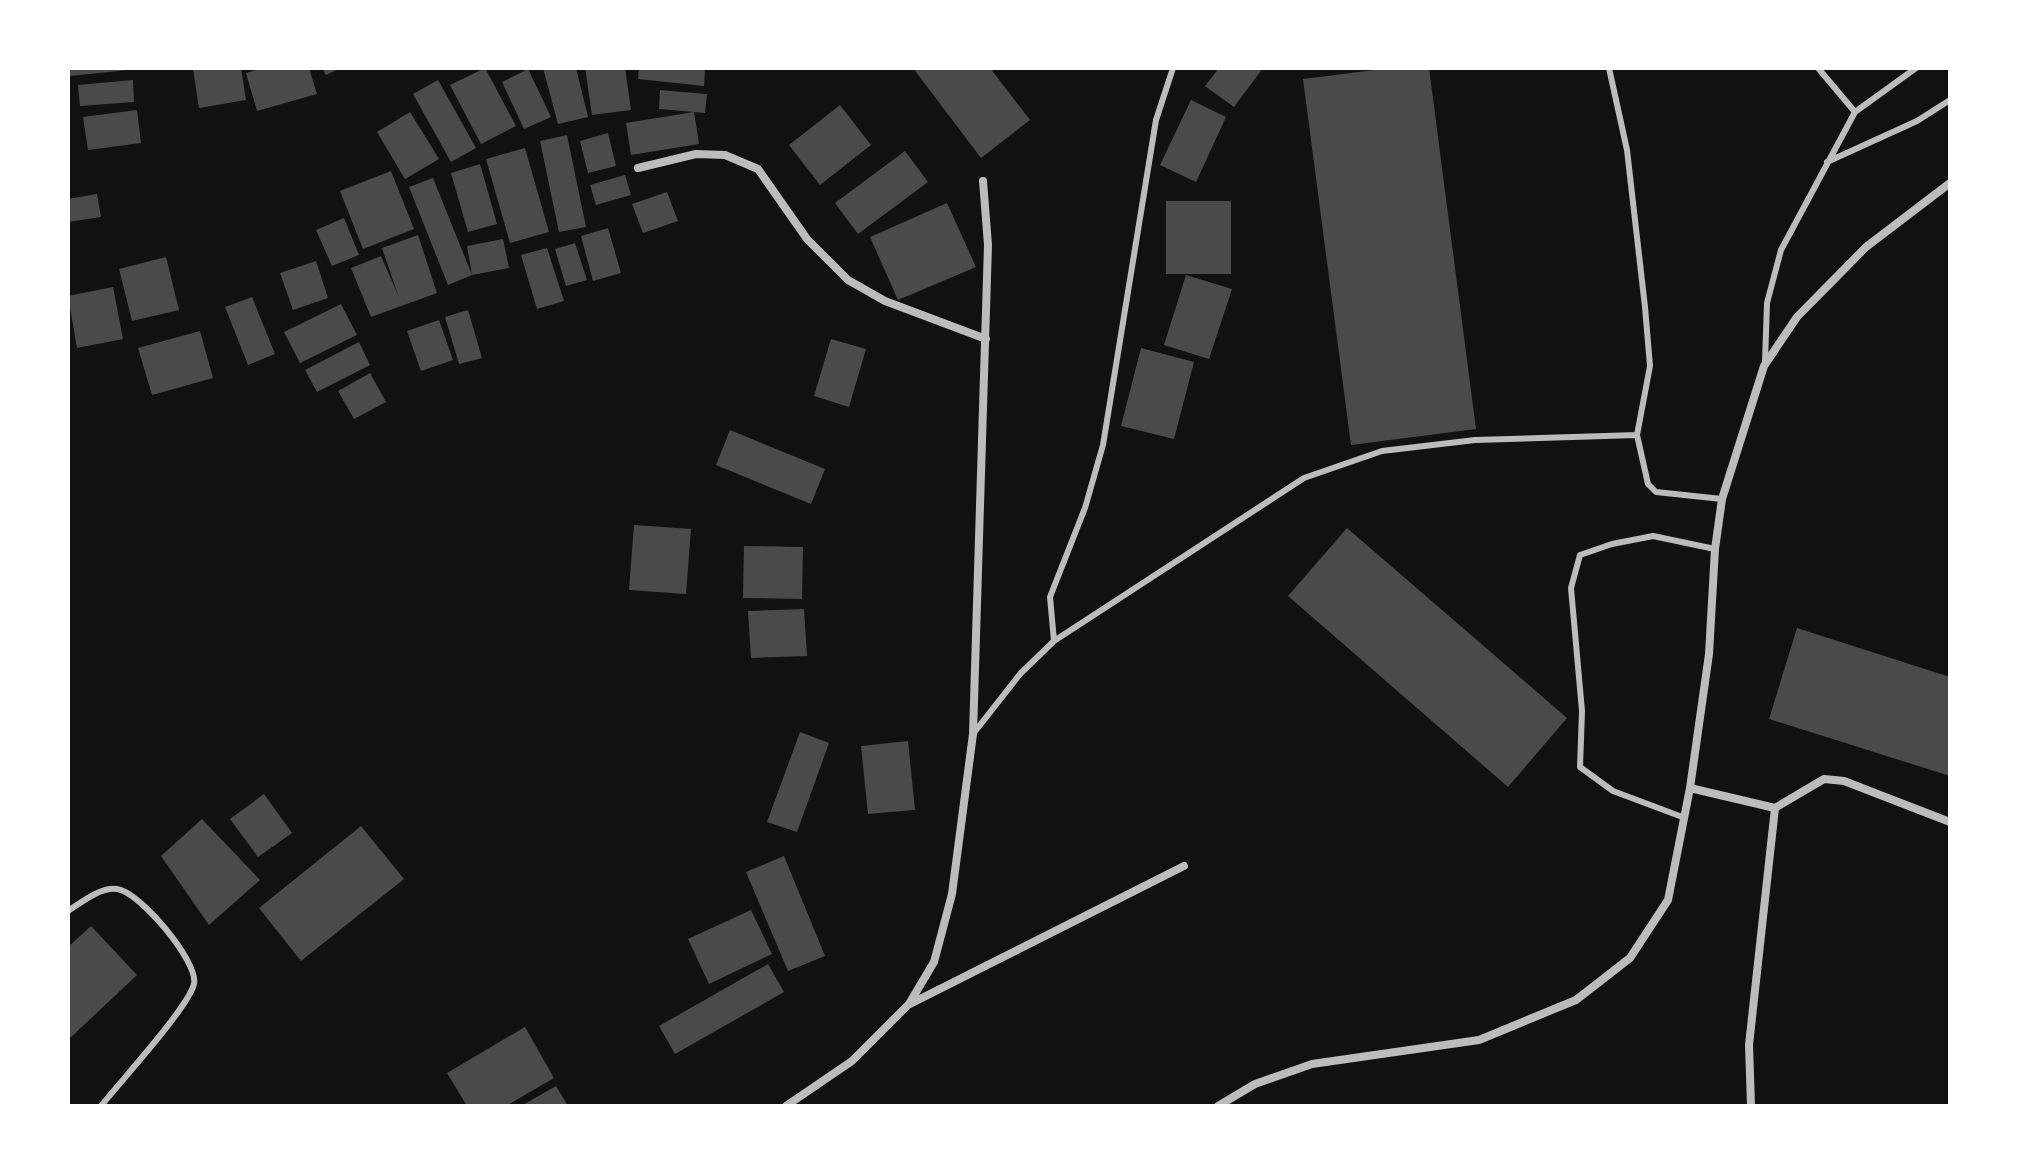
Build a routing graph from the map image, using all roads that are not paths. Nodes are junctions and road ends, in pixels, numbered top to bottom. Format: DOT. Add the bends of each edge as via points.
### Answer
graph roads {
  1 [pos="1173,68"];
  2 [pos="1609,68"];
  3 [pos="1818,68"];
  4 [pos="1916,68"];
  5 [pos="1950,100"];
  6 [pos="1855,112"];
  7 [pos="1827,162"];
  8 [pos="638,168"];
  9 [pos="983,181"];
  10 [pos="1950,183"];
  11 [pos="986,339"];
  12 [pos="1764,366"];
  13 [pos="1637,435"];
  14 [pos="1722,499"];
  15 [pos="1715,549"];
  16 [pos="1054,641"];
  17 [pos="973,734"];
  18 [pos="1690,788"];
  19 [pos="1775,808"];
  20 [pos="1685,818"];
  21 [pos="1950,822"];
  22 [pos="1184,866"];
  23 [pos="68,911"];
  24 [pos="909,1004"];
  25 [pos="101,1106"];
  26 [pos="786,1106"];
  27 [pos="1218,1106"];
  28 [pos="1751,1106"];
  1 -- 16 [label="lane" via="1156,120 1103,445 1050,597"];
  2 -- 13 [label="lane" via="1627,150 1650,366"];
  3 -- 6 [label="lane"];
  4 -- 6 [label="lane"];
  5 -- 7 [label="lane"];
  6 -- 7 [label="lane"];
  7 -- 12 [label="lane" via="1781,250 1767,303"];
  8 -- 11 [label="street" via="696,154 725,155 758,169 807,239 848,280 885,301"];
  9 -- 11 [label="street"];
  10 -- 12 [label="street" via="1866,247 1797,317"];
  11 -- 17 [label="street"];
  12 -- 14 [label="street"];
  13 -- 14 [label="lane" via="1648,484 1656,492"];
  13 -- 16 [label="lane" via="1475,440 1382,451 1317,474 1252,510"];
  14 -- 15 [label="street"];
  15 -- 18 [label="street" via="1709,654"];
  15 -- 20 [label="lane" via="1653,536 1612,544 1580,555 1571,588 1582,711 1580,767 1613,791"];
  16 -- 17 [label="lane"];
  17 -- 24 [label="street" via="952,894 934,962"];
  18 -- 19 [label="street"];
  18 -- 20 [label="street"];
  19 -- 21 [label="street" via="1824,779 1844,781"];
  19 -- 28 [label="street" via="1749,1045"];
  20 -- 27 [label="street" via="1668,900 1630,958 1576,1000 1479,1040 1312,1064 1255,1084"];
  22 -- 24 [label="street"];
  23 -- 25 [label="lane" via="114,888 131,892 186,955 195,973 180,1007"];
  24 -- 26 [label="street" via="852,1061"];
}
